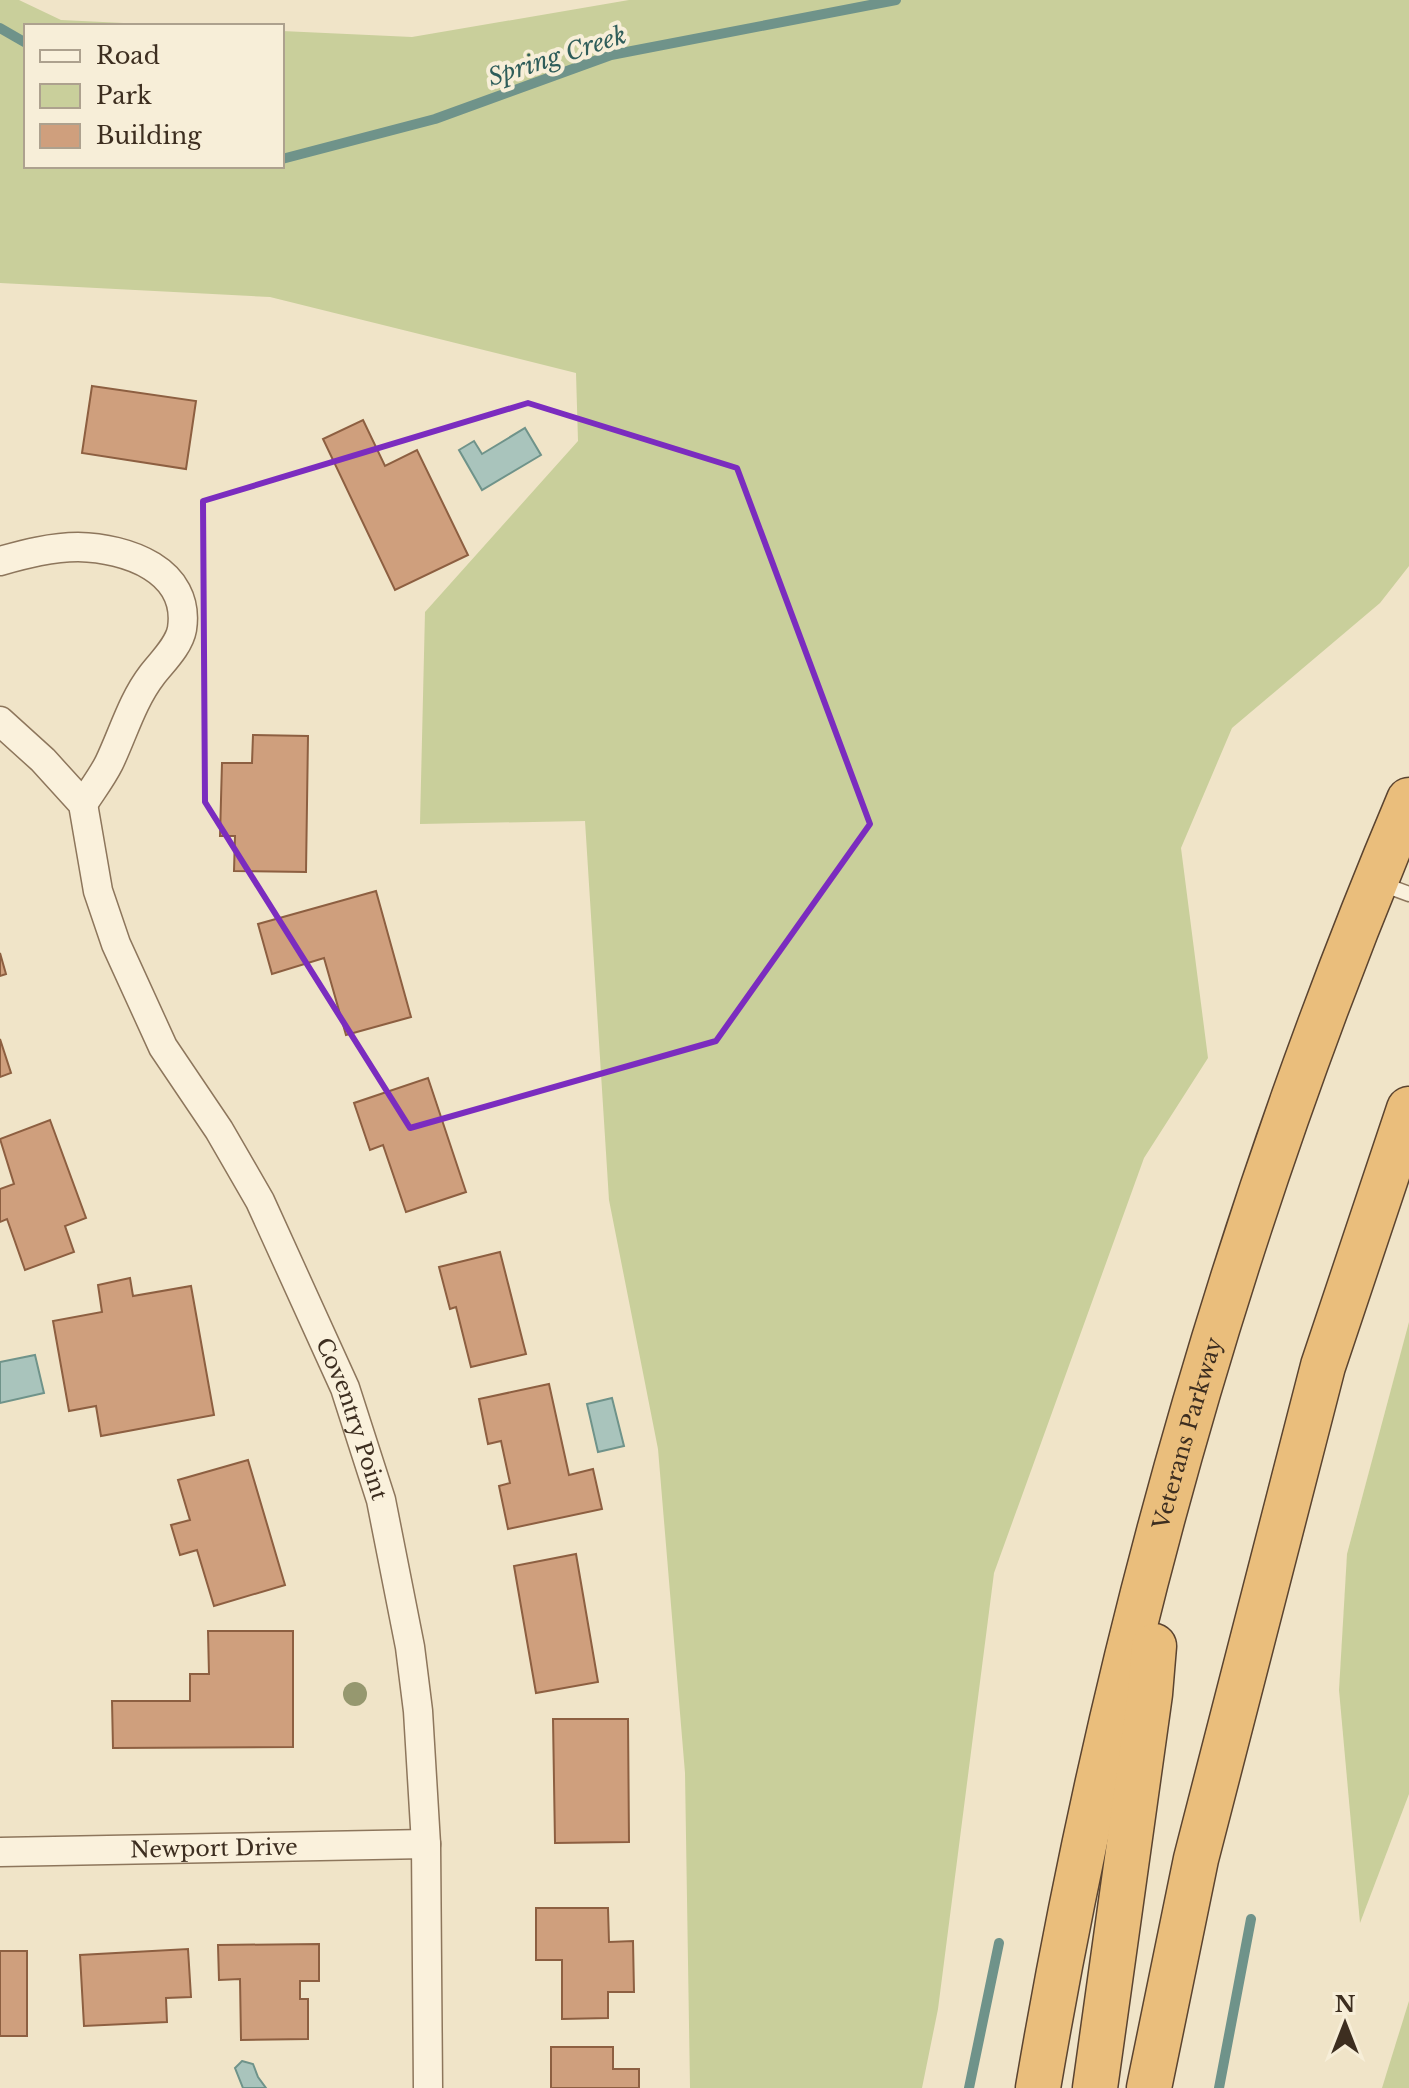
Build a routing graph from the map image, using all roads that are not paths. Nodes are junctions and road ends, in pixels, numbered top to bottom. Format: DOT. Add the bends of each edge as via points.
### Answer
graph roads {
  1 [pos="0,561"];
  2 [pos="0,721"];
  3 [pos="1409,800"];
  4 [pos="83,804"];
  5 [pos="1392,888"];
  6 [pos="1409,1109"];
  7 [pos="1165,1512"];
  8 [pos="426,1844"];
  9 [pos="0,1852"];
  10 [pos="428,2088"];
  11 [pos="1038,2088"];
  12 [pos="1095,2088"];
  13 [pos="1149,2088"];
  1 -- 4 [label="street" via="78,547 154,565 175,586 183,610 182,633 149,678"];
  2 -- 4 [label="street"];
  3 -- 5 [label="highway, Veterans Parkway"];
  4 -- 8 [label="street, Coventry Point" via="98,891 122,957 163,1047 260,1201 345,1388 381,1500 410,1647"];
  5 -- 7 [label="highway, Veterans Parkway" via="1283,1127 1223,1307"];
  6 -- 13 [label="highway" via="1315,1396 1196,1859"];
  7 -- 11 [label="highway, Veterans Parkway" via="1102,1761"];
  7 -- 12 [label="highway" via="1150,1694"];
  8 -- 9 [label="street, Newport Drive"];
  8 -- 10 [label="street, Coventry Point"];
}
